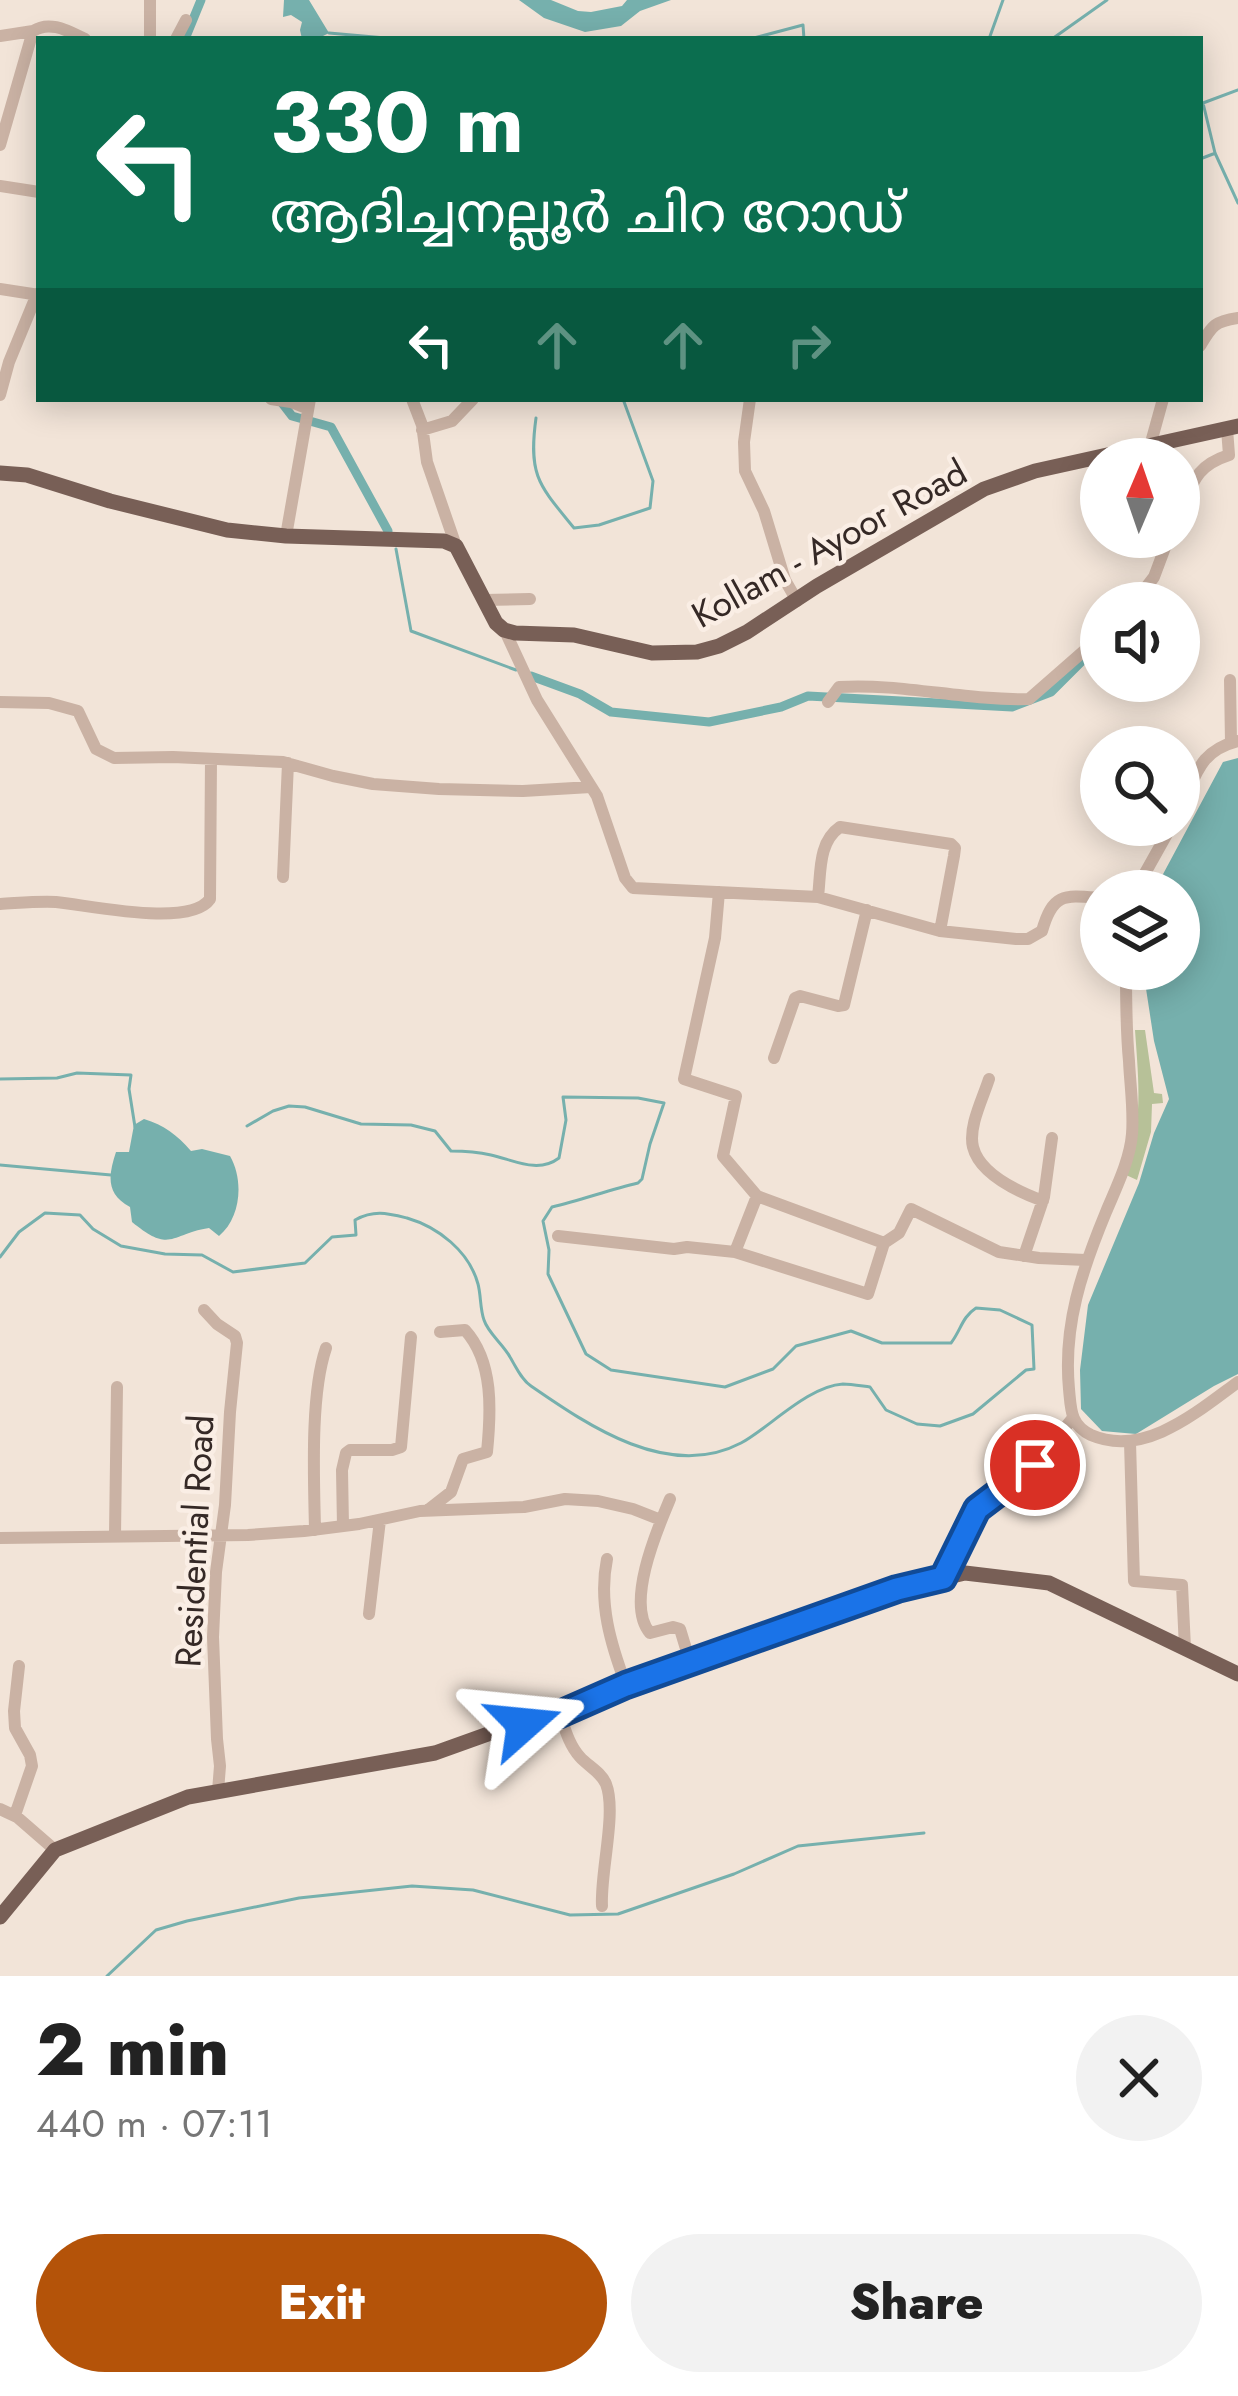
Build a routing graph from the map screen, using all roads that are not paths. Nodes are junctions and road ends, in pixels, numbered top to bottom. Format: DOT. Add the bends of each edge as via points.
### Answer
graph roads {
  1 [pos="150,0"];
  2 [pos="186,20"];
  3 [pos="33,31"];
  4 [pos="0,36"];
  5 [pos="78,36"];
  6 [pos="150,36"];
  7 [pos="178,36"];
  8 [pos="0,145"];
  9 [pos="0,186"];
  10 [pos="36,192"];
  11 [pos="0,289"];
  12 [pos="36,295"];
  13 [pos="36,300"];
  14 [pos="1237,318"];
  15 [pos="1203,341"];
  16 [pos="0,394"];
  17 [pos="413,402"];
  18 [pos="470,402"];
  19 [pos="749,402"];
  20 [pos="1162,402"];
  21 [pos="308,403"];
  22 [pos="1232,428"];
  23 [pos="422,430"];
  24 [pos="1152,438"];
  25 [pos="1186,438"];
  26 [pos="1080,461"];
  27 [pos="1200,472"];
  28 [pos="0,473"];
  29 [pos="286,536"];
  30 [pos="456,546"];
  31 [pos="530,599"];
  32 [pos="484,600"];
  33 [pos="797,601"];
  34 [pos="506,631"];
  35 [pos="1080,654"];
  36 [pos="1231,680"];
  37 [pos="0,702"];
  38 [pos="828,703"];
  39 [pos="1235,742"];
  40 [pos="211,760"];
  41 [pos="288,763"];
  42 [pos="1200,768"];
  43 [pos="591,787"];
  44 [pos="283,878"];
  45 [pos="719,892"];
  46 [pos="818,897"];
  47 [pos="1080,897"];
  48 [pos="0,904"];
  49 [pos="867,910"];
  50 [pos="940,931"];
  51 [pos="1126,990"];
  52 [pos="774,1058"];
  53 [pos="989,1079"];
  54 [pos="1052,1138"];
  55 [pos="757,1196"];
  56 [pos="1042,1201"];
  57 [pos="558,1236"];
  58 [pos="884,1243"];
  59 [pos="735,1252"];
  60 [pos="1024,1256"];
  61 [pos="1086,1260"];
  62 [pos="205,1310"];
  63 [pos="440,1332"];
  64 [pos="411,1337"];
  65 [pos="326,1348"];
  66 [pos="1238,1382"];
  67 [pos="117,1387"];
  68 [pos="1072,1419"];
  69 [pos="1130,1442"];
  70 [pos="670,1499"];
  71 [pos="428,1510"];
  72 [pos="380,1520"];
  73 [pos="661,1520"];
  74 [pos="343,1526"];
  75 [pos="315,1530"];
  76 [pos="220,1535"];
  77 [pos="115,1536"];
  78 [pos="0,1538"];
  79 [pos="607,1559"];
  80 [pos="943,1578"];
  81 [pos="369,1614"];
  82 [pos="1185,1648"];
  83 [pos="691,1663"];
  84 [pos="1220,1665"];
  85 [pos="1238,1665"];
  86 [pos="19,1666"];
  87 [pos="1238,1674"];
  88 [pos="626,1685"];
  89 [pos="560,1714"];
  90 [pos="218,1791"];
  91 [pos="0,1809"];
  92 [pos="15,1816"];
  93 [pos="55,1850"];
  94 [pos="602,1906"];
  95 [pos="0,1917"];
  1 -- 6 [label="street"];
  2 -- 7 [label="street"];
  3 -- 4 [label="street"];
  3 -- 5 [label="street" via="54,26"];
  3 -- 8 [label="street"];
  9 -- 10 [label="street"];
  11 -- 12 [label="street"];
  13 -- 16 [label="street"];
  14 -- 15 [label="street" via="1218,322"];
  17 -- 23 [label="street"];
  18 -- 23 [label="street" via="452,421"];
  19 -- 33 [label="street" via="745,471"];
  20 -- 24 [label="street"];
  21 -- 29 [label="street"];
  22 -- 25 [label="main road, Kollam - Ayoor Road"];
  22 -- 27 [label="street" via="1229,455"];
  23 -- 30 [label="street"];
  26 -- 33 [label="main road, Kollam - Ayoor Road" via="984,489"];
  28 -- 29 [label="main road" via="227,530"];
  29 -- 30 [label="main road"];
  30 -- 32 [label="main road"];
  31 -- 32 [label="street"];
  32 -- 34 [label="main road"];
  33 -- 34 [label="main road, Kollam - Ayoor Road" via="697,652"];
  34 -- 43 [label="street"];
  35 -- 38 [label="street" via="1029,699 861,686 839,687"];
  36 -- 39 [label="street"];
  37 -- 40 [label="street" via="78,711 96,749 114,758"];
  39 -- 42 [label="street" via="1214,748"];
  40 -- 41 [label="street"];
  40 -- 48 [label="street" via="207,906 146,914"];
  41 -- 43 [label="street" via="417,788"];
  41 -- 44 [label="street"];
  43 -- 45 [label="street" via="628,884"];
  45 -- 46 [label="street"];
  45 -- 55 [label="street" via="684,1079 736,1096 723,1156"];
  46 -- 49 [label="street"];
  46 -- 50 [label="street" via="833,830 951,844"];
  47 -- 50 [label="street" via="1052,904 1042,931 1028,939"];
  49 -- 50 [label="street"];
  49 -- 52 [label="street" via="844,1004 795,998"];
  51 -- 61 [label="street" via="1132,1136"];
  53 -- 56 [label="street" via="974,1148 994,1174"];
  54 -- 56 [label="street"];
  55 -- 58 [label="street"];
  55 -- 59 [label="street"];
  56 -- 60 [label="street"];
  57 -- 59 [label="street"];
  58 -- 59 [label="street" via="868,1294"];
  58 -- 60 [label="street" via="911,1209"];
  60 -- 61 [label="street"];
  61 -- 68 [label="street" via="1070,1317"];
  62 -- 76 [label="street, Residential Road" via="237,1343"];
  63 -- 71 [label="street" via="465,1330 477,1343 492,1406 487,1452 463,1459 451,1492"];
  64 -- 74 [label="street" via="401,1447 346,1453"];
  65 -- 75 [label="street"];
  66 -- 69 [label="street"];
  67 -- 77 [label="street"];
  68 -- 69 [label="street" via="1096,1437"];
  68 -- 80 [label="street" via="1035,1465 977,1509"];
  69 -- 82 [label="street" via="1134,1582 1182,1585"];
  70 -- 73 [label="street"];
  71 -- 72 [label="street"];
  71 -- 73 [label="street" via="565,1499"];
  72 -- 74 [label="street"];
  72 -- 81 [label="street"];
  73 -- 83 [label="street" via="645,1564 644,1625 650,1633 680,1629"];
  74 -- 75 [label="street"];
  75 -- 76 [label="street"];
  76 -- 77 [label="street"];
  76 -- 90 [label="street, Residential Road" via="213,1637"];
  77 -- 78 [label="street"];
  79 -- 88 [label="street" via="604,1603"];
  80 -- 82 [label="main road" via="965,1573 1049,1583"];
  80 -- 83 [label="main road"];
  82 -- 84 [label="main road"];
  83 -- 88 [label="main road"];
  84 -- 85 [label="street"];
  84 -- 87 [label="main road"];
  86 -- 92 [label="street" via="15,1728 32,1771"];
  88 -- 89 [label="main road"];
  89 -- 90 [label="main road" via="435,1753"];
  89 -- 94 [label="street" via="577,1755 607,1787"];
  90 -- 93 [label="main road"];
  91 -- 92 [label="street"];
  92 -- 93 [label="street"];
  93 -- 95 [label="main road"];
}
